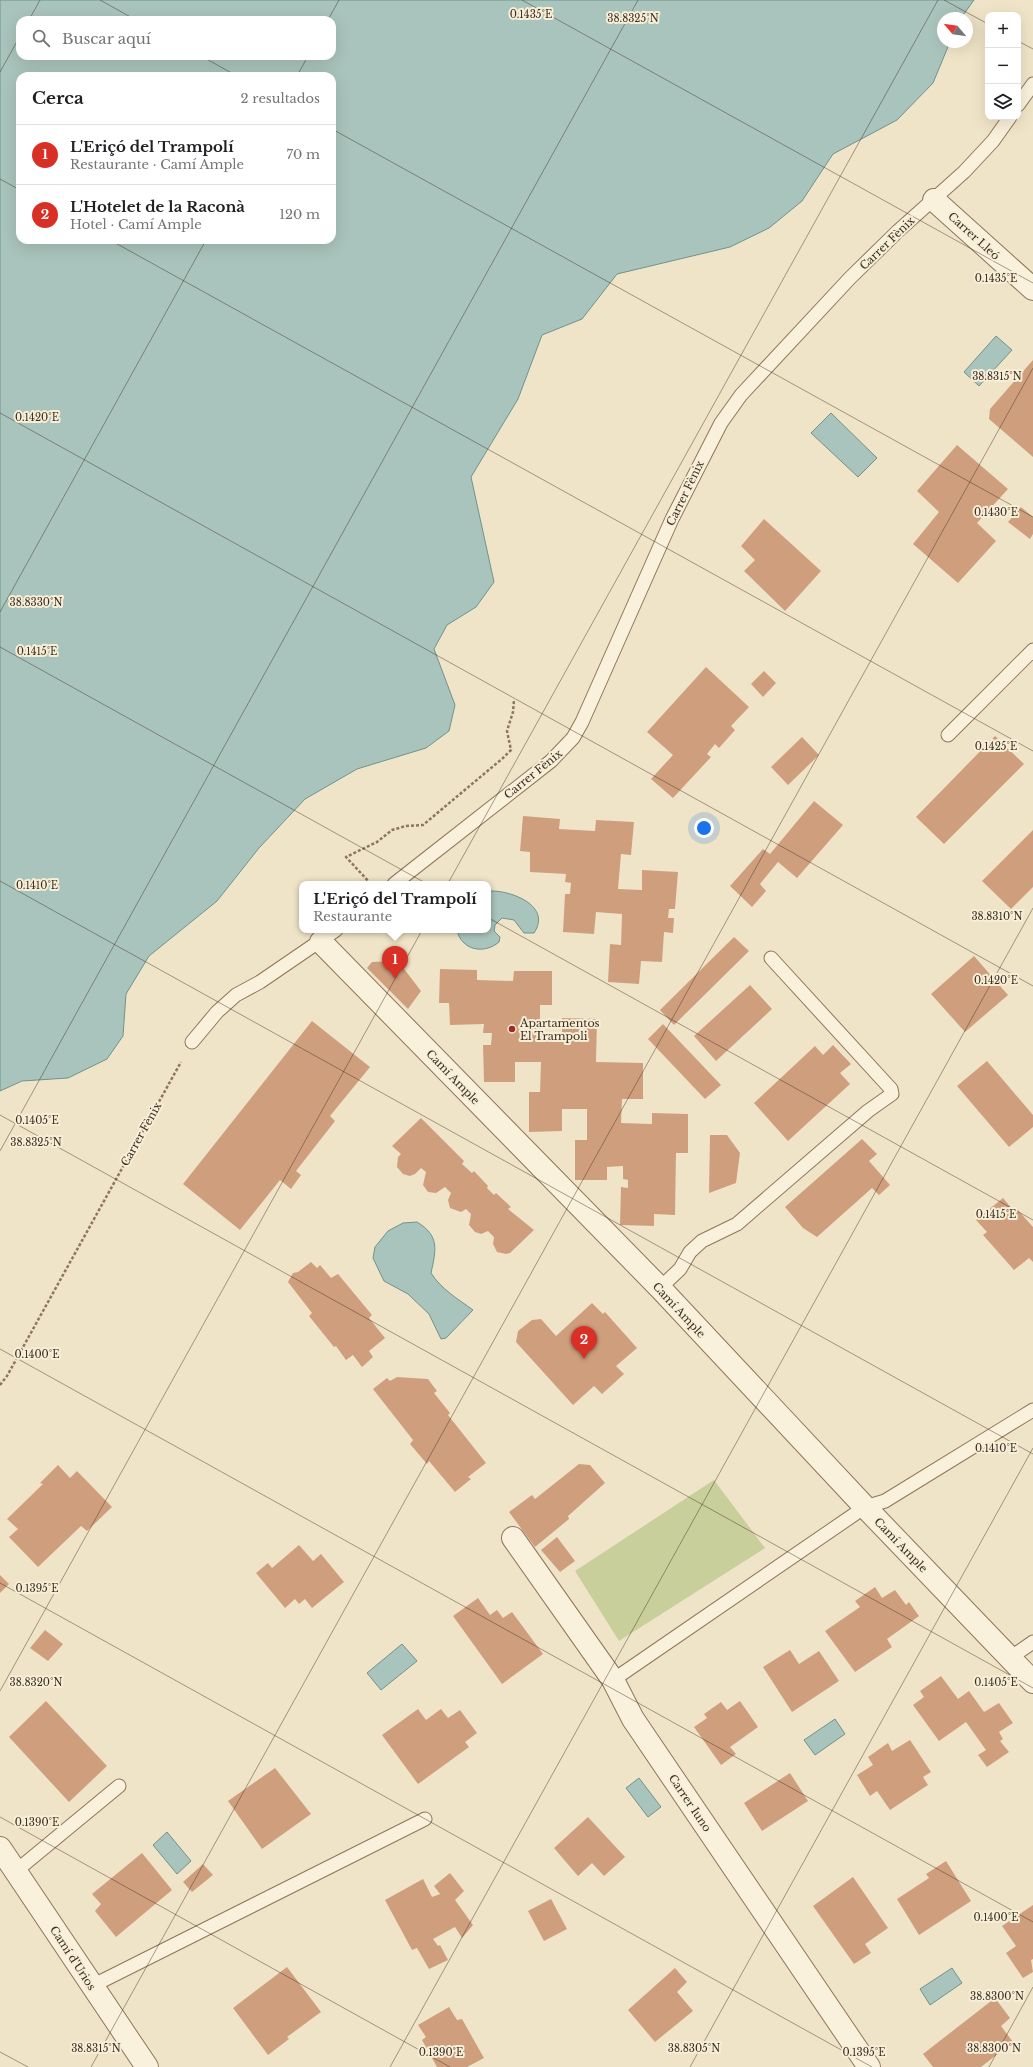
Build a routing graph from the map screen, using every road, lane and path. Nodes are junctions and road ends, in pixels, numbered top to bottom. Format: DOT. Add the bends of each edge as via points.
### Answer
graph roads {
  1 [pos="1033,84"];
  2 [pos="1021,101"];
  3 [pos="1008,120"];
  4 [pos="934,200"];
  5 [pos="1033,289"];
  6 [pos="1033,650"];
  7 [pos="514,700"];
  8 [pos="948,735"];
  9 [pos="368,881"];
  10 [pos="398,881"];
  11 [pos="328,936"];
  12 [pos="771,958"];
  13 [pos="192,1042"];
  14 [pos="660,1288"];
  15 [pos="0,1385"];
  16 [pos="1033,1410"];
  17 [pos="865,1507"];
  18 [pos="513,1538"];
  19 [pos="1033,1642"];
  20 [pos="1010,1658"];
  21 [pos="613,1680"];
  22 [pos="1033,1682"];
  23 [pos="119,1786"];
  24 [pos="425,1818"];
  25 [pos="0,1848"];
  26 [pos="16,1871"];
  27 [pos="92,1986"];
  28 [pos="147,2067"];
  29 [pos="869,2067"];
  1 -- 2 [label="lane"];
  3 -- 4 [label="lane, Carrer Fènix" via="993,142"];
  4 -- 5 [label="street, Carrer Lleó"];
  4 -- 10 [label="lane, Carrer Fènix" via="882,247 790,342 741,395 721,423 672,519 591,704 573,738 551,761"];
  6 -- 8 [label="lane"];
  7 -- 9 [label="path" via="507,731 511,750 503,758 423,825 392,830 377,842 346,857"];
  11 -- 13 [label="lane" via="260,982 236,995 217,1012"];
  11 -- 14 [label="street, Camí Ample"];
  12 -- 14 [label="lane" via="891,1089 892,1094 868,1111 737,1224 702,1241"];
  13 -- 15 [label="path, Carrer Fènix"];
  14 -- 17 [label="street, Camí Ample"];
  16 -- 17 [label="lane" via="885,1501"];
  17 -- 20 [label="street, Camí Ample"];
  17 -- 21 [label="lane"];
  18 -- 21 [label="street, Carrer Iuno"];
  19 -- 20 [label="lane"];
  20 -- 22 [label="street, Camí Ample"];
  21 -- 29 [label="street, Carrer Iuno" via="633,1719"];
  23 -- 26 [label="lane"];
  24 -- 27 [label="lane"];
  25 -- 26 [label="street, Camí d'Urios"];
  26 -- 27 [label="street, Camí d'Urios"];
  27 -- 28 [label="street, Camí d'Urios"];
}
